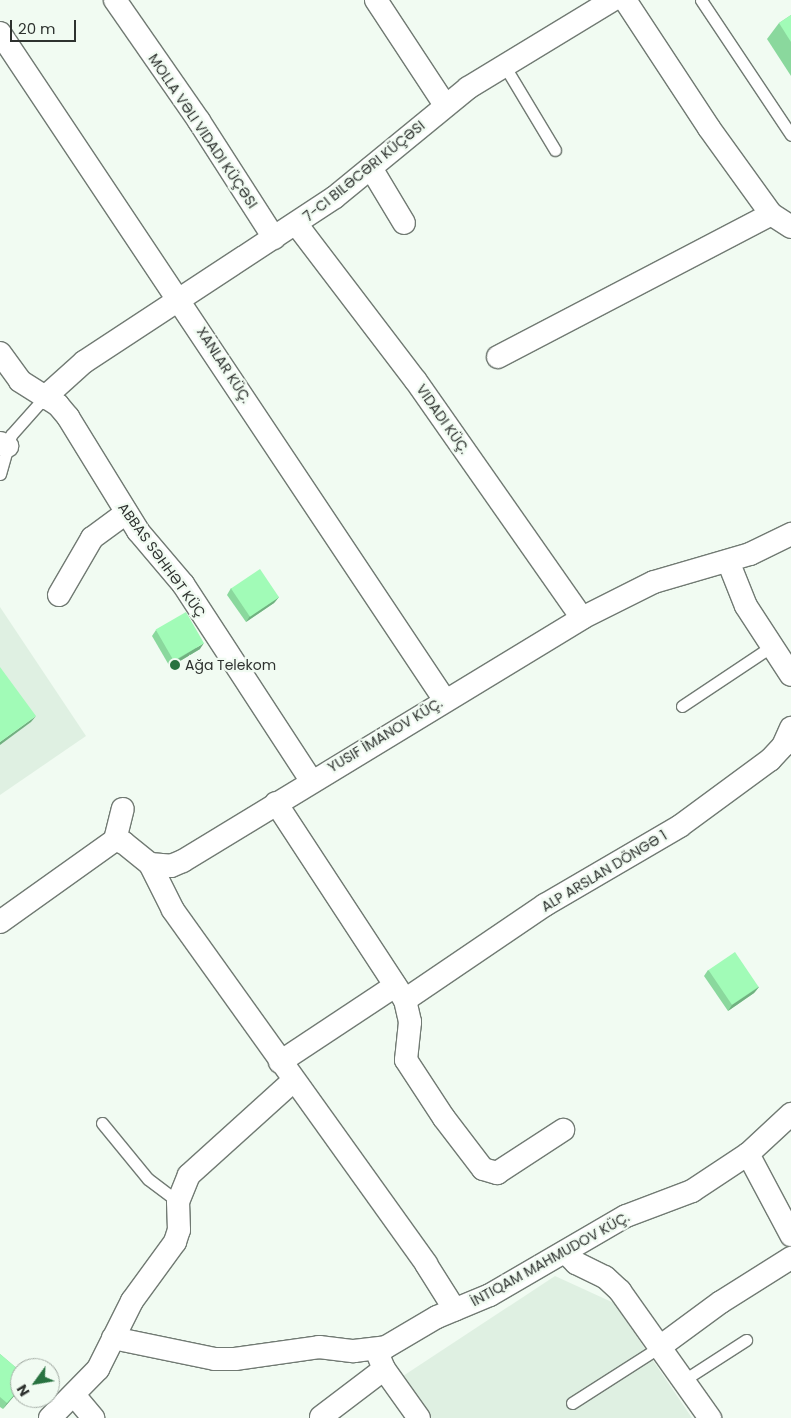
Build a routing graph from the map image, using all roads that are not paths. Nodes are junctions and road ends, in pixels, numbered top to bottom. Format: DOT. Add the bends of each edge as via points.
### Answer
graph roads {
  1 [pos="115,0"];
  2 [pos="376,0"];
  3 [pos="613,0"];
  4 [pos="625,0"];
  5 [pos="700,0"];
  6 [pos="0,33"];
  7 [pos="504,64"];
  8 [pos="445,105"];
  9 [pos="791,135"];
  10 [pos="555,150"];
  11 [pos="372,168"];
  12 [pos="771,214"];
  13 [pos="404,223"];
  14 [pos="297,225"];
  15 [pos="791,228"];
  16 [pos="274,238"];
  17 [pos="180,300"];
  18 [pos="0,352"];
  19 [pos="498,357"];
  20 [pos="44,398"];
  21 [pos="4,444"];
  22 [pos="0,474"];
  23 [pos="126,513"];
  24 [pos="791,534"];
  25 [pos="728,561"];
  26 [pos="58,595"];
  27 [pos="582,618"];
  28 [pos="772,646"];
  29 [pos="791,676"];
  30 [pos="444,699"];
  31 [pos="682,706"];
  32 [pos="791,728"];
  33 [pos="311,780"];
  34 [pos="276,802"];
  35 [pos="123,809"];
  36 [pos="115,840"];
  37 [pos="150,864"];
  38 [pos="0,922"];
  39 [pos="400,993"];
  40 [pos="280,1062"];
  41 [pos="294,1081"];
  42 [pos="791,1114"];
  43 [pos="102,1123"];
  44 [pos="563,1130"];
  45 [pos="748,1154"];
  46 [pos="178,1202"];
  47 [pos="791,1236"];
  48 [pos="565,1252"];
  49 [pos="791,1258"];
  50 [pos="455,1310"];
  51 [pos="113,1338"];
  52 [pos="746,1340"];
  53 [pos="661,1346"];
  54 [pos="380,1359"];
  55 [pos="684,1380"];
  56 [pos="74,1395"];
  57 [pos="572,1403"];
  58 [pos="321,1417"];
  59 [pos="50,1418"];
  60 [pos="93,1418"];
  61 [pos="419,1418"];
  62 [pos="710,1418"];
  1 -- 16 [label="street, MOLLA VƏLI VIDADI KÜÇƏSI" via="199,121"];
  2 -- 8 [label="street"];
  3 -- 7 [label="street, 7-CI BILƏCƏRI KÜÇƏSI"];
  4 -- 12 [label="street" via="709,128"];
  5 -- 9 [label="lane"];
  6 -- 17 [label="street, XANLAR KÜÇ."];
  7 -- 8 [label="street, 7-CI BILƏCƏRI KÜÇƏSI"];
  7 -- 10 [label="lane"];
  8 -- 11 [label="street, 7-CI BILƏCƏRI KÜÇƏSI"];
  11 -- 13 [label="street"];
  11 -- 14 [label="street, 7-CI BILƏCƏRI KÜÇƏSI"];
  12 -- 15 [label="street"];
  12 -- 19 [label="street"];
  14 -- 16 [label="street, 7-CI BILƏCƏRI KÜÇƏSI"];
  14 -- 27 [label="street, VIDADI KÜÇ." via="416,381"];
  16 -- 17 [label="street, 7-CI BILƏCƏRI KÜÇƏSI"];
  17 -- 20 [label="street, 7-CI BILƏCƏRI KÜÇƏSI" via="84,362"];
  17 -- 30 [label="street, XANLAR KÜÇ."];
  18 -- 20 [label="street, ABBAS SƏHHƏT KÜÇ" via="20,381"];
  20 -- 21 [label="lane"];
  20 -- 23 [label="street, ABBAS SƏHHƏT KÜÇ" via="68,417"];
  21 -- 22 [label="lane"];
  23 -- 26 [label="street" via="92,538"];
  23 -- 33 [label="street, ABBAS SƏHHƏT KÜÇ" via="183,584"];
  24 -- 25 [label="street, YUSIF İMANOV KÜÇ."];
  25 -- 27 [label="street, YUSIF İMANOV KÜÇ." via="654,582"];
  25 -- 28 [label="street" via="746,606"];
  27 -- 30 [label="street, YUSIF İMANOV KÜÇ."];
  28 -- 29 [label="street"];
  28 -- 31 [label="lane"];
  30 -- 33 [label="street, YUSIF İMANOV KÜÇ."];
  32 -- 39 [label="street, ALP ARSLAN DÖNGƏ 1" via="783,746 770,760 680,826"];
  33 -- 34 [label="street, YUSIF İMANOV KÜÇ."];
  34 -- 37 [label="street, YUSIF İMANOV KÜÇ." via="183,861 171,866"];
  34 -- 39 [label="street"];
  35 -- 36 [label="street"];
  36 -- 37 [label="street" via="124,843"];
  36 -- 38 [label="street"];
  37 -- 40 [label="street" via="173,910"];
  39 -- 40 [label="street, ALP ARSLAN DÖNGƏ 1"];
  39 -- 44 [label="street" via="410,1022 406,1060 483,1169 496,1173"];
  40 -- 41 [label="street"];
  41 -- 46 [label="street" via="206,1157 189,1175"];
  41 -- 50 [label="street" via="426,1264"];
  42 -- 45 [label="street, İNTIQAM MAHMUDOV KÜÇ."];
  43 -- 46 [label="lane" via="148,1178"];
  45 -- 47 [label="street"];
  45 -- 48 [label="street, İNTIQAM MAHMUDOV KÜÇ." via="692,1191 626,1216"];
  46 -- 51 [label="street" via="179,1230 175,1242 132,1301"];
  48 -- 50 [label="street, İNTIQAM MAHMUDOV KÜÇ." via="490,1295"];
  48 -- 53 [label="street" via="576,1263 605,1277 620,1291"];
  49 -- 53 [label="street" via="721,1302"];
  50 -- 54 [label="street, İNTIQAM MAHMUDOV KÜÇ."];
  51 -- 54 [label="street, İNTIQAM MAHMUDOV KÜÇ." via="215,1359 319,1347"];
  51 -- 56 [label="street" via="98,1369"];
  52 -- 55 [label="lane"];
  53 -- 55 [label="street"];
  53 -- 57 [label="lane"];
  54 -- 58 [label="street"];
  54 -- 61 [label="street"];
  55 -- 62 [label="street"];
  56 -- 59 [label="street"];
  56 -- 60 [label="street"];
}
